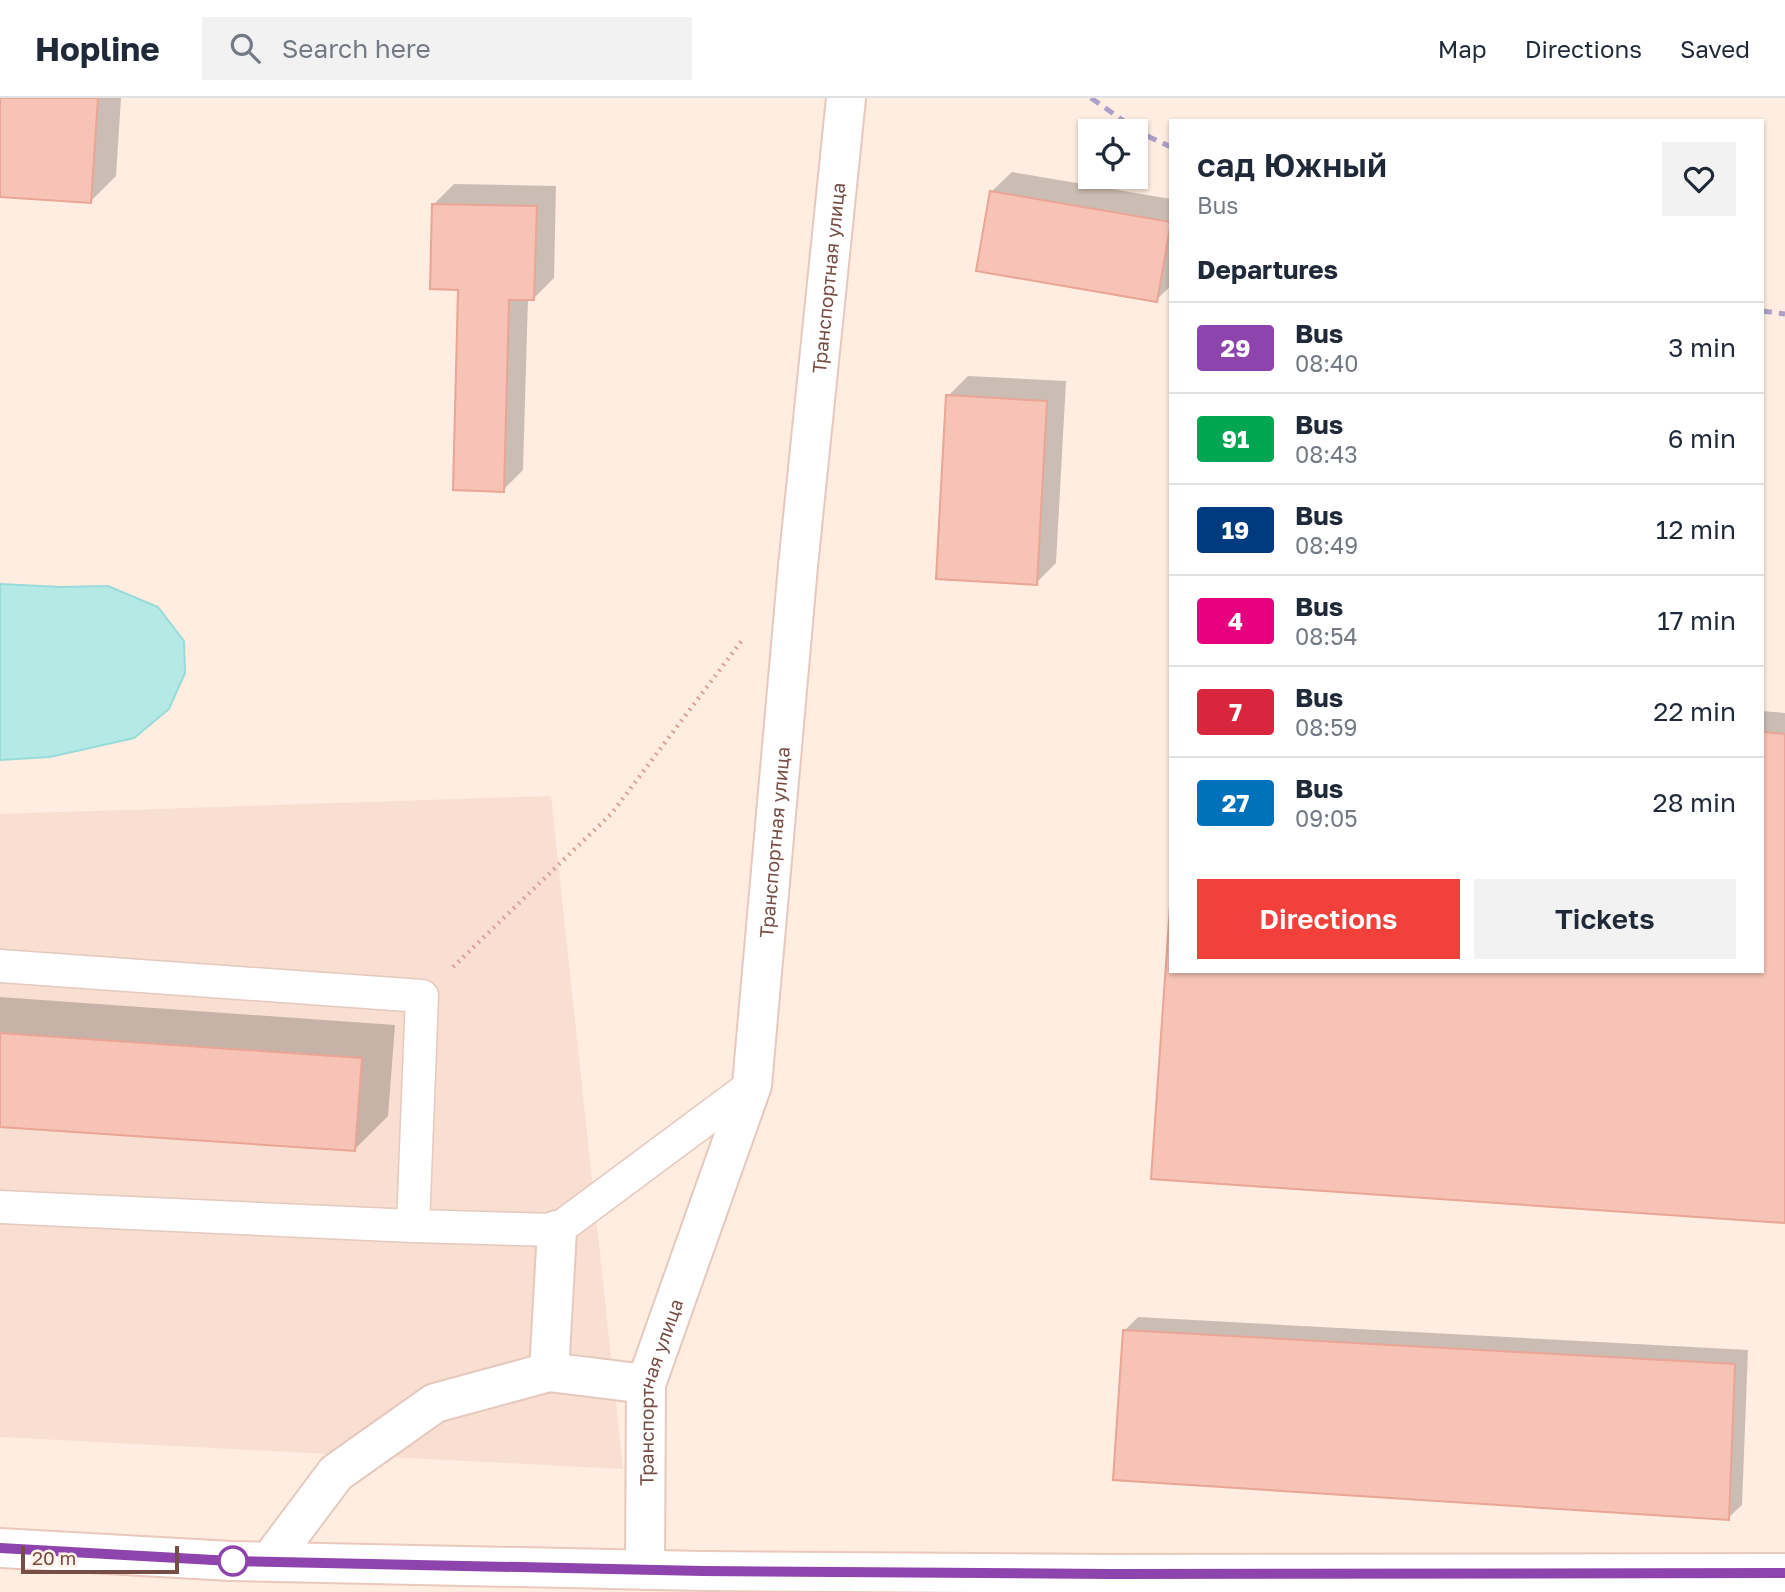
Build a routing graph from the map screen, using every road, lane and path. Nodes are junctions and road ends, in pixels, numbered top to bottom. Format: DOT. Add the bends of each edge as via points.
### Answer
graph roads {
  1 [pos="846,98"];
  2 [pos="750,630"];
  3 [pos="0,966"];
  4 [pos="422,996"];
  5 [pos="752,1085"];
  6 [pos="0,1207"];
  7 [pos="413,1226"];
  8 [pos="557,1230"];
  9 [pos="549,1372"];
  10 [pos="646,1384"];
  11 [pos="0,1548"];
  12 [pos="270,1561"];
  13 [pos="645,1570"];
  14 [pos="1785,1573"];
  15 [pos="601,1581"];
  1 -- 5 [label="street, Транспортная улица"];
  2 -- 4 [label="path" via="612,813"];
  3 -- 4 [label="lane"];
  4 -- 7 [label="lane"];
  5 -- 8 [label="lane"];
  5 -- 10 [label="street, Транспортная улица"];
  6 -- 7 [label="lane"];
  7 -- 8 [label="lane"];
  8 -- 9 [label="street"];
  9 -- 10 [label="street"];
  9 -- 12 [label="street" via="435,1403 336,1473"];
  10 -- 13 [label="street, Транспортная улица"];
  11 -- 12 [label="street"];
  12 -- 15 [label="street"];
  13 -- 14 [label="street"];
  13 -- 15 [label="street"];
}
